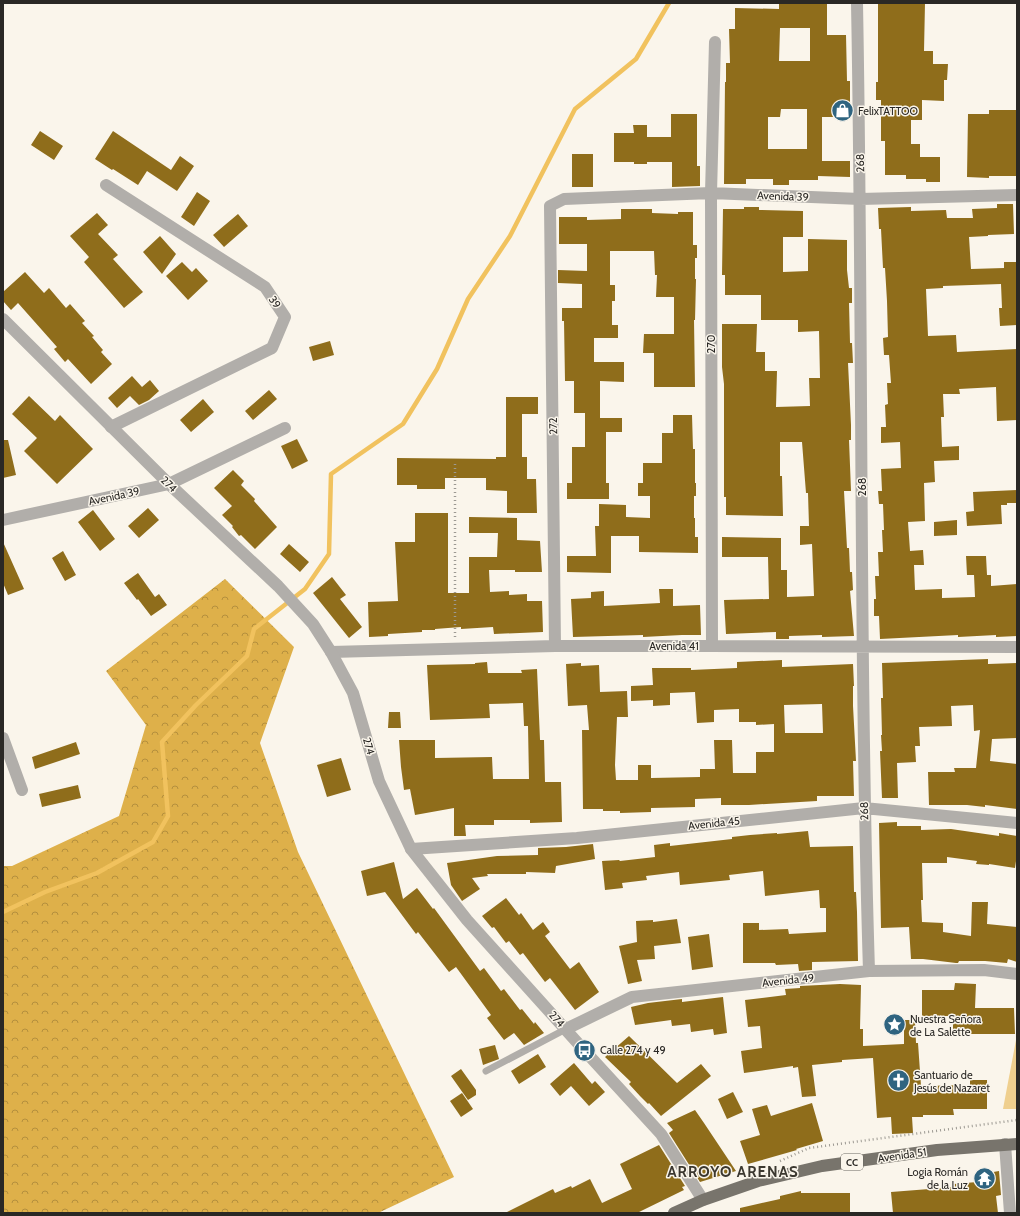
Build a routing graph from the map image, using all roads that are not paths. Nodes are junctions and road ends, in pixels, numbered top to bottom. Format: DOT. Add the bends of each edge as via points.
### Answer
graph roads {
  1 [pos="857,3"];
  2 [pos="716,42"];
  3 [pos="106,185"];
  4 [pos="711,193"];
  5 [pos="1017,195"];
  6 [pos="860,199"];
  7 [pos="550,206"];
  8 [pos="3,319"];
  9 [pos="111,427"];
  10 [pos="285,428"];
  11 [pos="168,484"];
  12 [pos="3,520"];
  13 [pos="555,646"];
  14 [pos="712,646"];
  15 [pos="863,647"];
  16 [pos="1017,648"];
  17 [pos="331,652"];
  18 [pos="3,738"];
  19 [pos="22,790"];
  20 [pos="864,808"];
  21 [pos="1017,823"];
  22 [pos="411,849"];
  23 [pos="869,971"];
  24 [pos="1017,974"];
  25 [pos="566,1030"];
  26 [pos="486,1071"];
  27 [pos="1011,1144"];
  28 [pos="703,1200"];
  29 [pos="674,1213"];
  30 [pos="1010,1213"];
  1 -- 6 [label="street, 268"];
  2 -- 4 [label="street, 270"];
  3 -- 9 [label="street, 39" via="265,287 285,317 272,348"];
  4 -- 6 [label="street, Avenida 39"];
  4 -- 7 [label="street, Avenida 39" via="564,199"];
  4 -- 14 [label="street, 270"];
  5 -- 6 [label="street, Avenida 39"];
  6 -- 15 [label="street, 268"];
  7 -- 13 [label="street, 272"];
  8 -- 9 [label="street, 274"];
  9 -- 11 [label="street, 274"];
  10 -- 11 [label="street, Avenida 39"];
  11 -- 12 [label="street, Avenida 39"];
  11 -- 17 [label="street, 274" via="278,586 313,624"];
  13 -- 14 [label="street, Avenida 41"];
  13 -- 17 [label="street, Avenida 41"];
  14 -- 15 [label="street, Avenida 41"];
  15 -- 16 [label="street, Avenida 41"];
  15 -- 20 [label="street, 268"];
  17 -- 22 [label="street, 274" via="353,693 379,780"];
  18 -- 19 [label="street"];
  20 -- 21 [label="street, Avenida 45"];
  20 -- 22 [label="street, Avenida 45" via="577,838"];
  20 -- 23 [label="street, 268"];
  22 -- 25 [label="street, 274" via="467,920"];
  23 -- 24 [label="street, Avenida 49" via="984,970"];
  23 -- 25 [label="street, Avenida 49" via="632,997"];
  25 -- 26 [label="lane"];
  25 -- 28 [label="street, 274" via="661,1134"];
  27 -- 28 [label="main road, Avenida 51 / CC" via="937,1150 822,1166 758,1181"];
  27 -- 30 [label="street"];
  28 -- 29 [label="main road, Avenida 51 / CC"];
}
